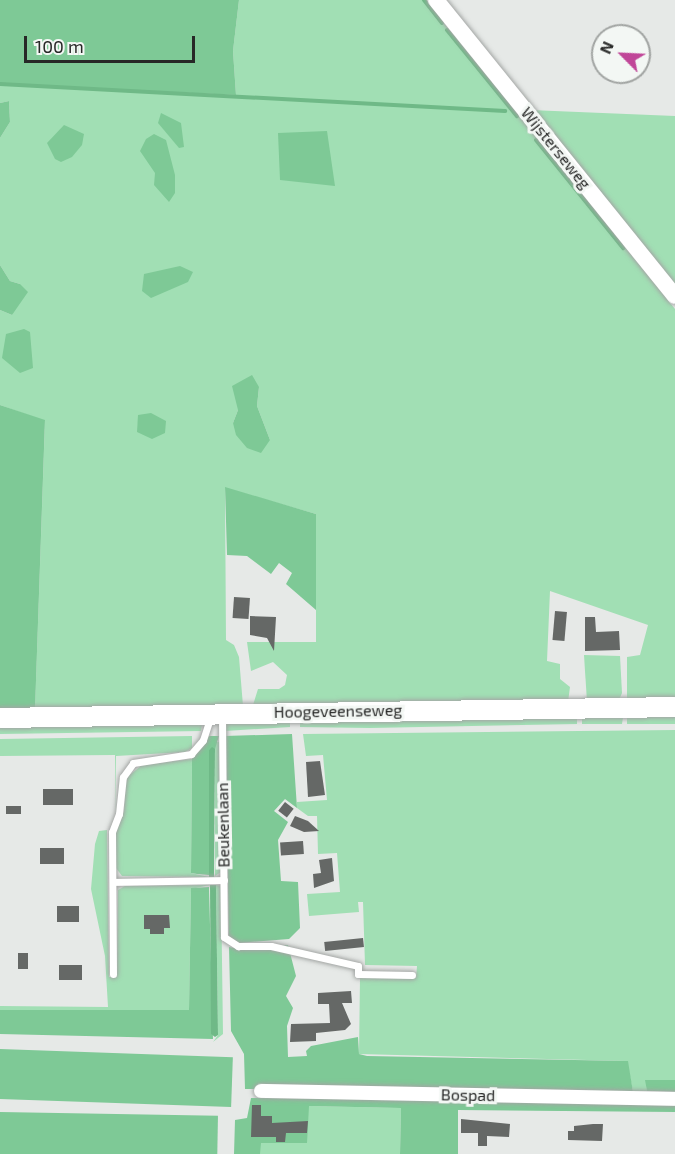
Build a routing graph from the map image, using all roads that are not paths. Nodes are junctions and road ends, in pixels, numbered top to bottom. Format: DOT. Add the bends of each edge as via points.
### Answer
graph roads {
  1 [pos="436,0"];
  2 [pos="675,296"];
  3 [pos="675,706"];
  4 [pos="217,714"];
  5 [pos="0,718"];
  6 [pos="224,880"];
  7 [pos="113,882"];
  8 [pos="113,974"];
  9 [pos="412,975"];
  10 [pos="261,1091"];
  11 [pos="675,1099"];
  1 -- 2 [label="street, Wijsterseweg"];
  3 -- 4 [label="main road, Hoogeveenseweg"];
  4 -- 5 [label="main road, Hoogeveenseweg"];
  4 -- 6 [label="lane, Beukenlaan"];
  4 -- 7 [label="lane" via="191,754 172,759 151,758 128,768 112,832"];
  6 -- 7 [label="lane"];
  6 -- 9 [label="lane, Beukenlaan" via="224,937 238,946 270,946 358,966 358,974"];
  7 -- 8 [label="lane"];
  10 -- 11 [label="street, Bospad"];
}
